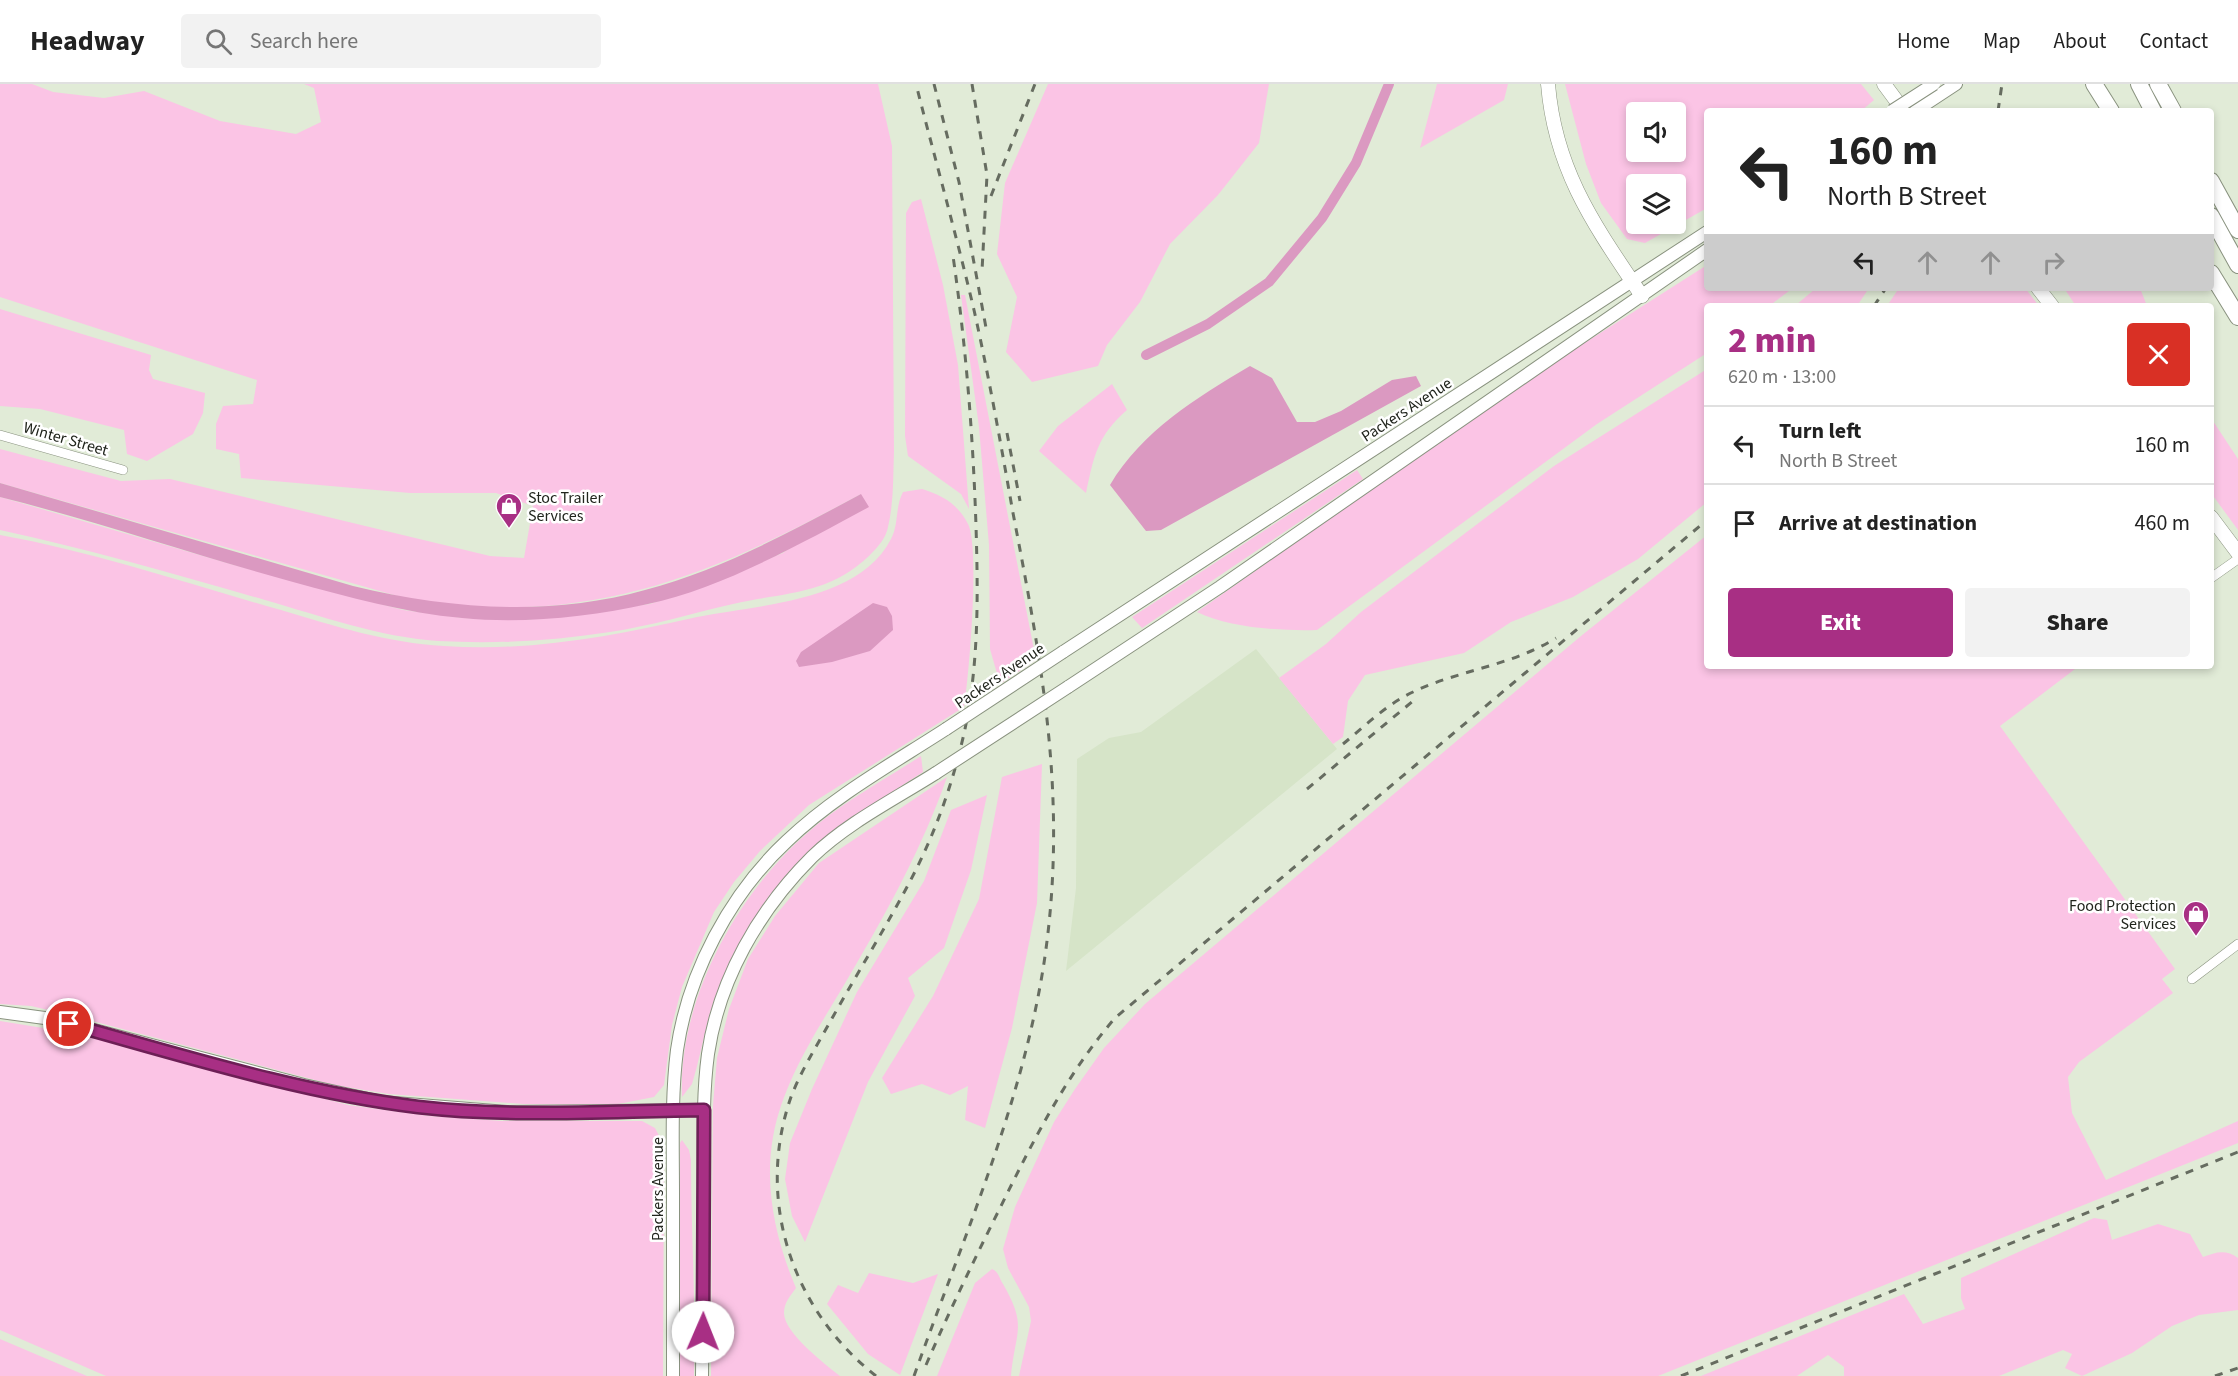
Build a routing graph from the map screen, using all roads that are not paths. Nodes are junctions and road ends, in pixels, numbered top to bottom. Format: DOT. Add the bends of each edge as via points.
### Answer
graph roads {
  1 [pos="1548,84"];
  2 [pos="1884,84"];
  3 [pos="1934,84"];
  4 [pos="1956,84"];
  5 [pos="2094,84"];
  6 [pos="2139,84"];
  7 [pos="2158,84"];
  8 [pos="1897,108"];
  9 [pos="1903,108"];
  10 [pos="1920,108"];
  11 [pos="2108,108"];
  12 [pos="2152,108"];
  13 [pos="2171,108"];
  14 [pos="2214,186"];
  15 [pos="2214,221"];
  16 [pos="2238,230"];
  17 [pos="1704,234"];
  18 [pos="1704,252"];
  19 [pos="2238,265"];
  20 [pos="2214,278"];
  21 [pos="1632,282"];
  22 [pos="2040,291"];
  23 [pos="1642,296"];
  24 [pos="2050,303"];
  25 [pos="2238,317"];
  26 [pos="0,435"];
  27 [pos="123,470"];
  28 [pos="2214,521"];
  29 [pos="2238,553"];
  30 [pos="2238,559"];
  31 [pos="2214,576"];
  32 [pos="2238,944"];
  33 [pos="2192,979"];
  34 [pos="0,1012"];
  35 [pos="704,1110"];
  36 [pos="673,1111"];
  37 [pos="673,1376"];
  38 [pos="702,1376"];
  1 -- 21 [label="main road" via="1555,139 1566,171 1583,206"];
  2 -- 9 [label="main road"];
  3 -- 8 [label="main road, bridge"];
  4 -- 10 [label="main road"];
  5 -- 11 [label="highway"];
  6 -- 12 [label="highway"];
  7 -- 13 [label="highway"];
  14 -- 16 [label="highway"];
  15 -- 19 [label="highway"];
  17 -- 21 [label="main road, Packers Avenue"];
  18 -- 23 [label="main road"];
  20 -- 25 [label="highway"];
  21 -- 23 [label="main road"];
  21 -- 36 [label="main road, Packers Avenue, bridge" via="812,818 762,866 713,940 694,986 677,1049"];
  22 -- 24 [label="main road"];
  23 -- 35 [label="main road, bridge" via="1220,586 848,829 814,856 762,916 721,999 708,1056"];
  26 -- 27 [label="street, Winter Street"];
  28 -- 29 [label="main road"];
  30 -- 31 [label="street"];
  32 -- 33 [label="street"];
  34 -- 36 [label="main road" via="52,1019 293,1083 382,1102 507,1112"];
  35 -- 36 [label="main road"];
  35 -- 38 [label="main road"];
  36 -- 37 [label="main road, Packers Avenue"];
}
